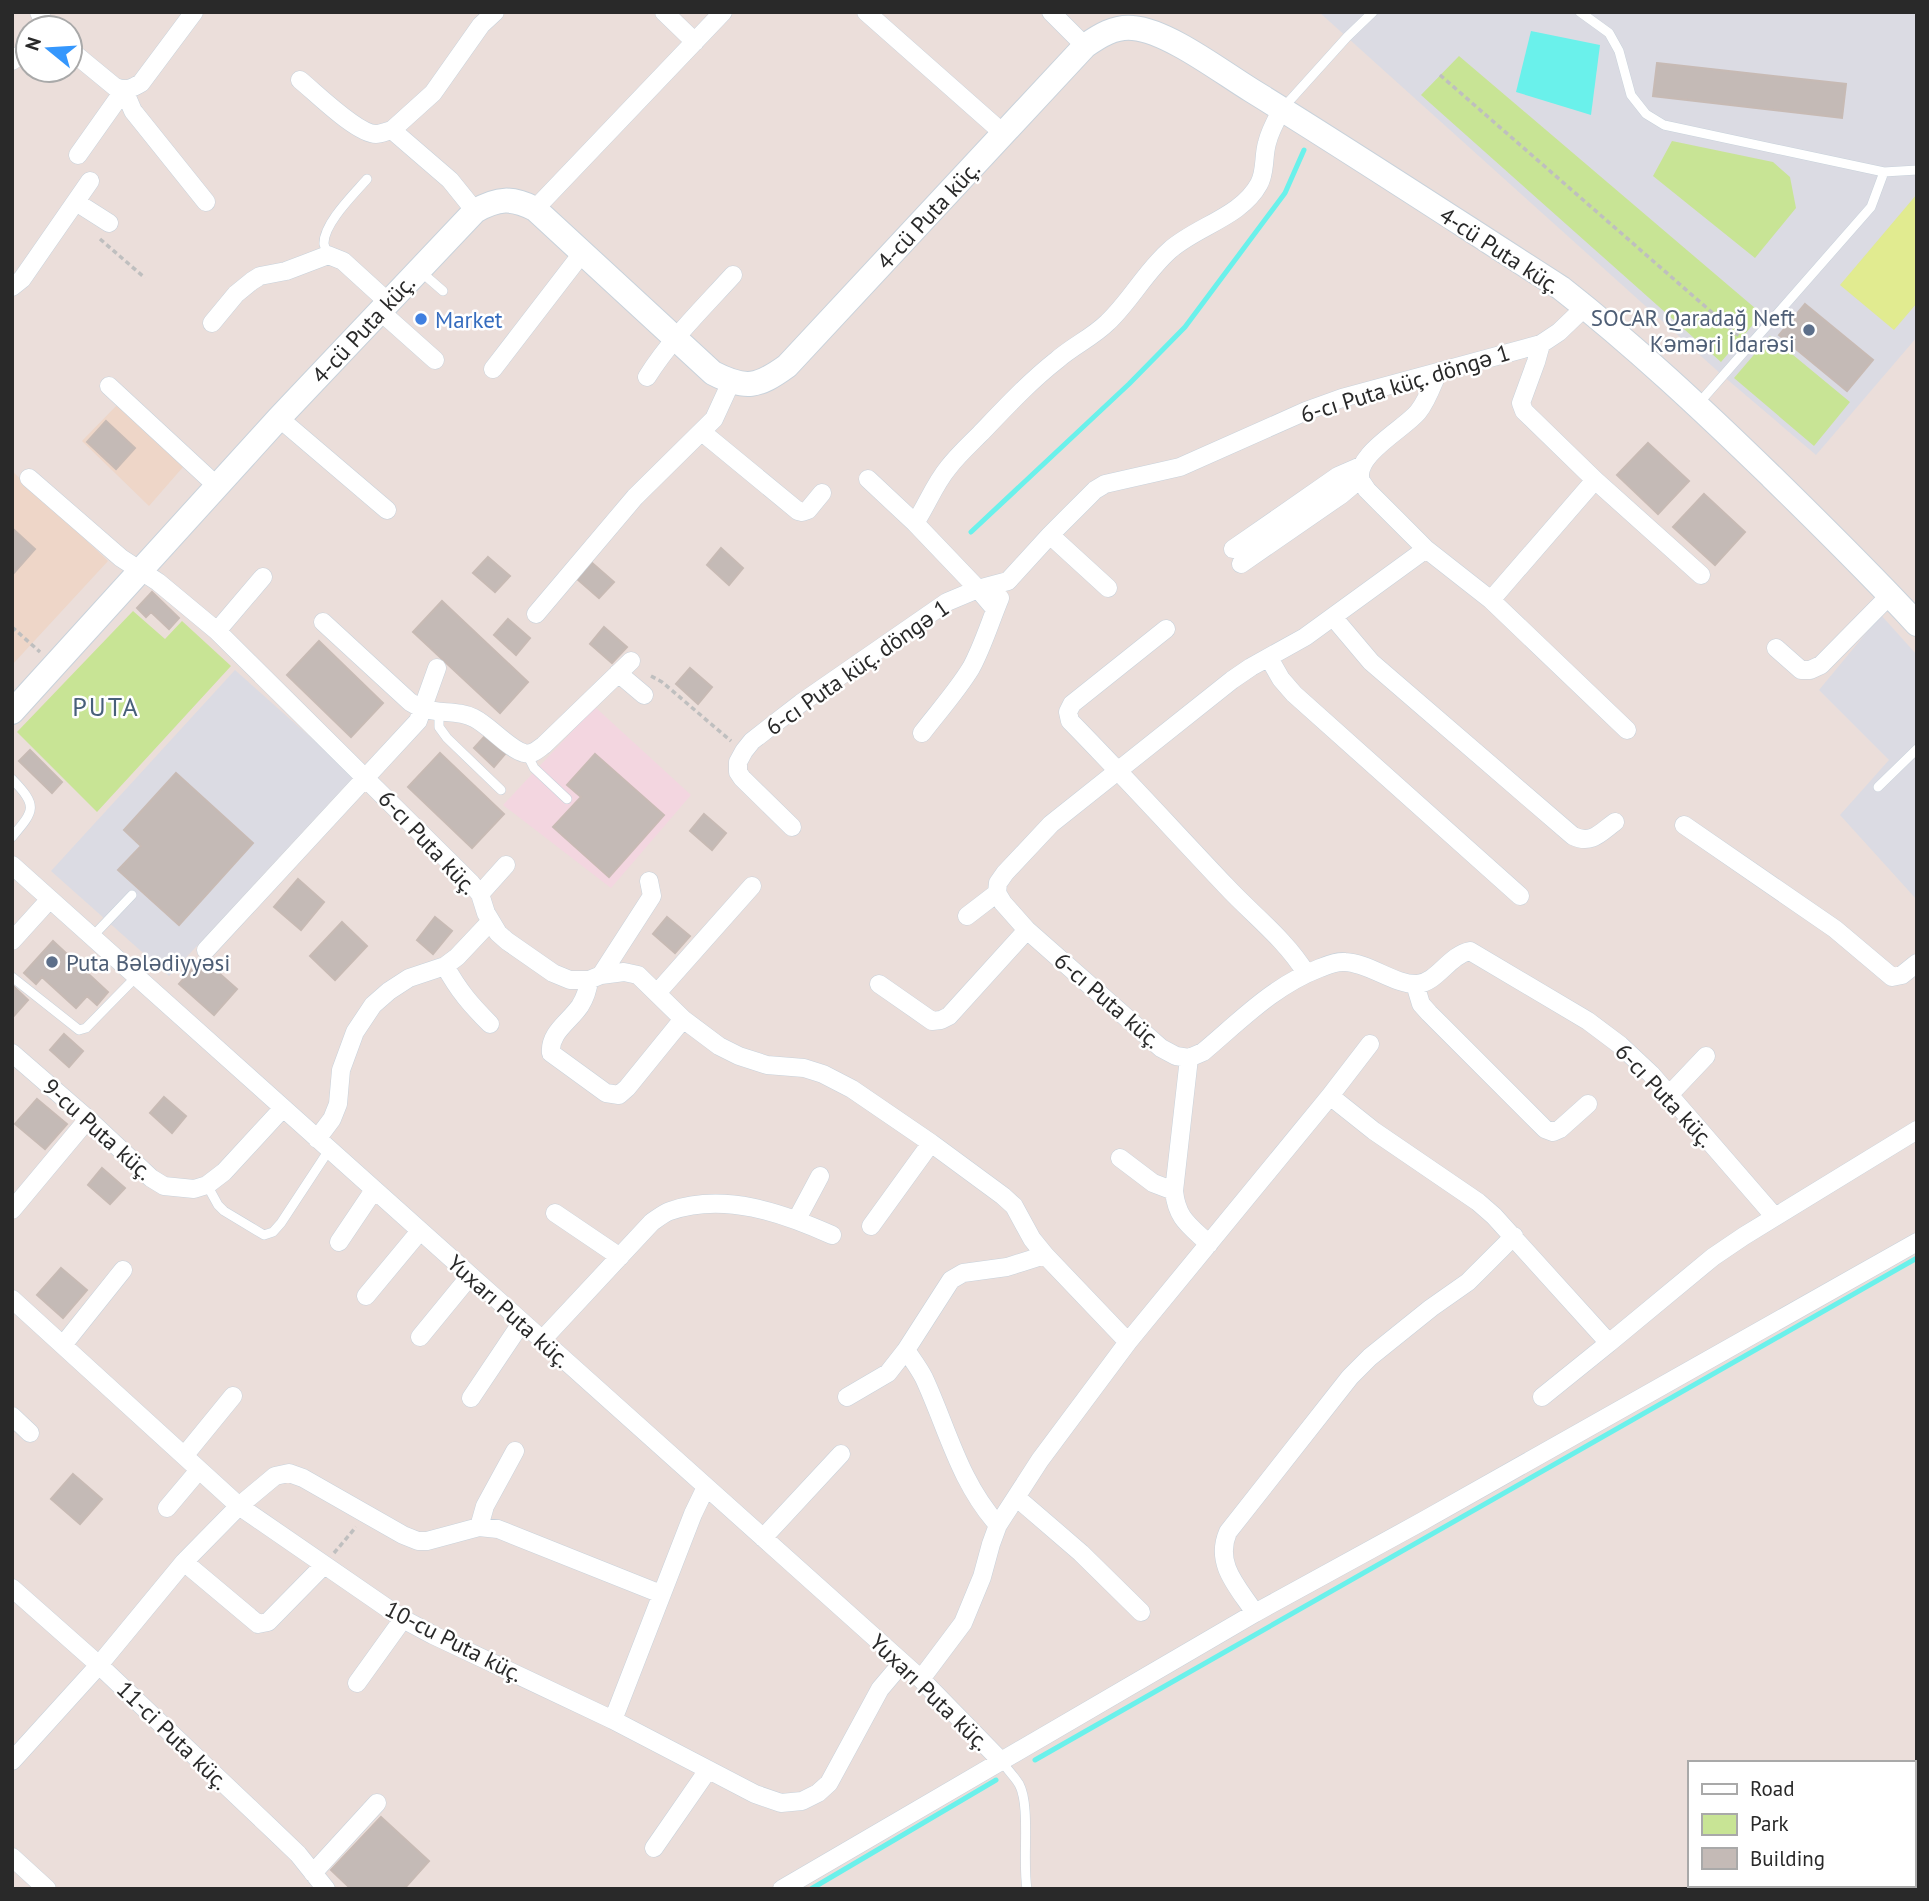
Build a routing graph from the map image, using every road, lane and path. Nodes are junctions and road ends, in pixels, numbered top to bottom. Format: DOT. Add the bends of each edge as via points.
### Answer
graph roads {
  1 [pos="194,12"];
  2 [pos="495,12"];
  3 [pos="663,12"];
  4 [pos="723,12"];
  5 [pos="866,12"];
  6 [pos="1051,12"];
  7 [pos="1373,12"];
  8 [pos="1580,12"];
  9 [pos="1122,20"];
  10 [pos="695,42"];
  11 [pos="1085,46"];
  12 [pos="84,62"];
  13 [pos="1440,75"];
  14 [pos="300,80"];
  15 [pos="124,90"];
  16 [pos="1282,109"];
  17 [pos="392,130"];
  18 [pos="1004,134"];
  19 [pos="78,155"];
  20 [pos="1917,170"];
  21 [pos="1884,172"];
  22 [pos="367,179"];
  23 [pos="90,181"];
  24 [pos="76,202"];
  25 [pos="206,202"];
  26 [pos="535,209"];
  27 [pos="475,211"];
  28 [pos="109,223"];
  29 [pos="97,237"];
  30 [pos="583,252"];
  31 [pos="328,255"];
  32 [pos="418,270"];
  33 [pos="733,275"];
  34 [pos="145,278"];
  35 [pos="12,287"];
  36 [pos="443,291"];
  37 [pos="384,307"];
  38 [pos="1585,307"];
  39 [pos="212,323"];
  40 [pos="1741,337"];
  41 [pos="675,338"];
  42 [pos="1541,344"];
  43 [pos="435,360"];
  44 [pos="493,369"];
  45 [pos="1438,372"];
  46 [pos="647,376"];
  47 [pos="732,382"];
  48 [pos="109,386"];
  49 [pos="1698,405"];
  50 [pos="279,418"];
  51 [pos="702,432"];
  52 [pos="1361,472"];
  53 [pos="29,478"];
  54 [pos="867,479"];
  55 [pos="1595,480"];
  56 [pos="217,486"];
  57 [pos="822,493"];
  58 [pos="387,510"];
  59 [pos="915,523"];
  60 [pos="1050,535"];
  61 [pos="1426,549"];
  62 [pos="1237,556"];
  63 [pos="140,571"];
  64 [pos="1701,575"];
  65 [pos="263,578"];
  66 [pos="1008,581"];
  67 [pos="978,589"];
  68 [pos="1108,589"];
  69 [pos="1890,595"];
  70 [pos="1491,600"];
  71 [pos="995,609"];
  72 [pos="536,614"];
  73 [pos="1333,618"];
  74 [pos="323,622"];
  75 [pos="1917,624"];
  76 [pos="12,627"];
  77 [pos="1166,629"];
  78 [pos="217,631"];
  79 [pos="1776,648"];
  80 [pos="1269,658"];
  81 [pos="55,666"];
  82 [pos="438,668"];
  83 [pos="639,691"];
  84 [pos="431,710"];
  85 [pos="12,712"];
  86 [pos="1627,730"];
  87 [pos="922,733"];
  88 [pos="1917,748"];
  89 [pos="744,751"];
  90 [pos="527,754"];
  91 [pos="1118,770"];
  92 [pos="365,776"];
  93 [pos="12,779"];
  94 [pos="1878,787"];
  95 [pos="501,790"];
  96 [pos="567,799"];
  97 [pos="1615,822"];
  98 [pos="1684,825"];
  99 [pos="792,827"];
  100 [pos="12,837"];
  101 [pos="12,865"];
  102 [pos="506,865"];
  103 [pos="649,881"];
  104 [pos="751,886"];
  105 [pos="997,893"];
  106 [pos="480,894"];
  107 [pos="132,895"];
  108 [pos="1520,896"];
  109 [pos="50,899"];
  110 [pos="967,916"];
  111 [pos="490,922"];
  112 [pos="1027,930"];
  113 [pos="92,937"];
  114 [pos="12,941"];
  115 [pos="206,950"];
  116 [pos="445,966"];
  117 [pos="1914,971"];
  118 [pos="1306,973"];
  119 [pos="136,976"];
  120 [pos="12,977"];
  121 [pos="595,977"];
  122 [pos="878,984"];
  123 [pos="1415,984"];
  124 [pos="657,993"];
  125 [pos="683,1019"];
  126 [pos="490,1024"];
  127 [pos="1370,1044"];
  128 [pos="12,1054"];
  129 [pos="1706,1056"];
  130 [pos="1189,1058"];
  131 [pos="1669,1095"];
  132 [pos="1330,1096"];
  133 [pos="1588,1104"];
  134 [pos="283,1108"];
  135 [pos="88,1119"];
  136 [pos="1917,1130"];
  137 [pos="931,1143"];
  138 [pos="323,1144"];
  139 [pos="1121,1158"];
  140 [pos="820,1176"];
  141 [pos="207,1185"];
  142 [pos="374,1190"];
  143 [pos="1174,1191"];
  144 [pos="12,1210"];
  145 [pos="555,1213"];
  146 [pos="1775,1217"];
  147 [pos="797,1219"];
  148 [pos="871,1226"];
  149 [pos="420,1231"];
  150 [pos="832,1235"];
  151 [pos="1514,1236"];
  152 [pos="339,1242"];
  153 [pos="1917,1242"];
  154 [pos="1209,1244"];
  155 [pos="1045,1255"];
  156 [pos="620,1257"];
  157 [pos="123,1270"];
  158 [pos="470,1276"];
  159 [pos="366,1296"];
  160 [pos="14,1304"];
  161 [pos="522,1322"];
  162 [pos="419,1337"];
  163 [pos="542,1340"];
  164 [pos="1128,1342"];
  165 [pos="1609,1343"];
  166 [pos="63,1345"];
  167 [pos="906,1350"];
  168 [pos="233,1396"];
  169 [pos="847,1396"];
  170 [pos="1542,1397"];
  171 [pos="471,1398"];
  172 [pos="12,1416"];
  173 [pos="30,1433"];
  174 [pos="515,1451"];
  175 [pos="841,1454"];
  176 [pos="184,1457"];
  177 [pos="200,1470"];
  178 [pos="706,1487"];
  179 [pos="1016,1497"];
  180 [pos="239,1506"];
  181 [pos="167,1508"];
  182 [pos="367,1514"];
  183 [pos="999,1525"];
  184 [pos="478,1527"];
  185 [pos="763,1538"];
  186 [pos="184,1562"];
  187 [pos="324,1565"];
  188 [pos="12,1588"];
  189 [pos="661,1594"];
  190 [pos="1141,1612"];
  191 [pos="1255,1613"];
  192 [pos="403,1619"];
  193 [pos="902,1663"];
  194 [pos="99,1665"];
  195 [pos="920,1679"];
  196 [pos="357,1683"];
  197 [pos="613,1720"];
  198 [pos="12,1761"];
  199 [pos="1002,1762"];
  200 [pos="708,1770"];
  201 [pos="377,1803"];
  202 [pos="654,1848"];
  203 [pos="12,1857"];
  204 [pos="313,1873"];
  205 [pos="47,1889"];
  206 [pos="326,1889"];
  207 [pos="782,1889"];
  208 [pos="1027,1889"];
  1 -- 15 [label="street" via="141,83"];
  2 -- 17 [label="street" via="432,93"];
  3 -- 10 [label="street"];
  4 -- 10 [label="street"];
  5 -- 18 [label="street"];
  6 -- 11 [label="street"];
  7 -- 16 [label="lane"];
  8 -- 21 [label="lane" via="1609,33 1631,95 1646,114 1664,125"];
  9 -- 11 [label="street, 4-cü Puta küç."];
  9 -- 16 [label="street, 4-cü Puta küç." via="1170,39"];
  10 -- 26 [label="street"];
  11 -- 18 [label="street, 4-cü Puta küç."];
  12 -- 15 [label="street"];
  13 -- 40 [label="path"];
  14 -- 17 [label="street" via="363,130 375,134"];
  15 -- 19 [label="street"];
  15 -- 25 [label="street" via="132,111"];
  16 -- 38 [label="street, 4-cü Puta küç."];
  16 -- 59 [label="street" via="1266,145 1259,185 1243,203 1168,251 1105,325 1057,359 1014,398 948,468"];
  17 -- 27 [label="street" via="450,180"];
  18 -- 47 [label="street, 4-cü Puta küç." via="787,366 768,380"];
  20 -- 21 [label="lane"];
  21 -- 49 [label="lane" via="1871,207"];
  22 -- 31 [label="lane" via="334,218 324,244"];
  23 -- 24 [label="street"];
  24 -- 28 [label="street"];
  24 -- 35 [label="street"];
  26 -- 27 [label="street, 4-cü Puta küç." via="505,200"];
  26 -- 30 [label="street, 4-cü Puta küç."];
  27 -- 32 [label="street, 4-cü Puta küç."];
  29 -- 34 [label="path"];
  30 -- 41 [label="street, 4-cü Puta küç."];
  30 -- 44 [label="street"];
  31 -- 37 [label="street" via="343,261"];
  31 -- 39 [label="street" via="260,276 236,294"];
  32 -- 36 [label="lane"];
  32 -- 37 [label="street, 4-cü Puta küç."];
  33 -- 41 [label="street"];
  37 -- 43 [label="street"];
  37 -- 50 [label="street, 4-cü Puta küç."];
  38 -- 42 [label="street, 6-cı Puta küç. döngə 1"];
  38 -- 49 [label="street, 4-cü Puta küç."];
  41 -- 46 [label="street"];
  41 -- 47 [label="street, 4-cü Puta küç." via="713,373"];
  42 -- 45 [label="street, 6-cı Puta küç. döngə 1"];
  42 -- 55 [label="street" via="1521,403 1524,411"];
  45 -- 52 [label="street" via="1418,412 1367,456"];
  45 -- 60 [label="street, 6-cı Puta küç. döngə 1" via="1306,411 1180,467 1105,484"];
  47 -- 51 [label="street" via="714,419"];
  48 -- 56 [label="street"];
  49 -- 69 [label="street, 4-cü Puta küç."];
  50 -- 56 [label="street, 4-cü Puta küç."];
  50 -- 58 [label="street"];
  51 -- 57 [label="street" via="798,511 808,510"];
  51 -- 72 [label="street" via="635,497"];
  52 -- 61 [label="street" via="1367,490"];
  52 -- 62 [label="street" via="1341,495"];
  53 -- 63 [label="street, 6-cı Puta küç."];
  54 -- 59 [label="street"];
  55 -- 64 [label="street"];
  55 -- 70 [label="street"];
  56 -- 63 [label="street, 4-cü Puta küç."];
  59 -- 67 [label="street"];
  60 -- 66 [label="street, 6-cı Puta küç. döngə 1"];
  60 -- 68 [label="street"];
  61 -- 70 [label="street"];
  61 -- 73 [label="street"];
  63 -- 78 [label="street, 6-cı Puta küç."];
  63 -- 81 [label="street, 4-cü Puta küç."];
  65 -- 78 [label="street"];
  66 -- 67 [label="street, 6-cı Puta küç. döngə 1"];
  66 -- 71 [label="street"];
  67 -- 71 [label="street"];
  67 -- 89 [label="street, 6-cı Puta küç. döngə 1" via="947,602 913,625 801,703"];
  69 -- 75 [label="street, 4-cü Puta küç."];
  69 -- 79 [label="street" via="1821,665 1801,670"];
  70 -- 86 [label="street"];
  71 -- 87 [label="street" via="964,680"];
  73 -- 80 [label="street"];
  73 -- 97 [label="street" via="1371,662 1573,836 1590,840"];
  74 -- 84 [label="street" via="410,702"];
  76 -- 81 [label="path"];
  77 -- 91 [label="street" via="1072,704 1068,712 1070,721"];
  78 -- 92 [label="street, 6-cı Puta küç."];
  80 -- 91 [label="street" via="1232,680"];
  80 -- 108 [label="street" via="1294,694"];
  81 -- 85 [label="street, 4-cü Puta küç."];
  82 -- 84 [label="street"];
  83 -- 89 [label="path" via="648,676 653,676"];
  83 -- 90 [label="street" via="624,667 544,745"];
  84 -- 90 [label="street" via="471,716"];
  84 -- 92 [label="street"];
  84 -- 95 [label="lane" via="447,738"];
  88 -- 94 [label="lane"];
  89 -- 99 [label="street, 6-cı Puta küç. döngə 1" via="738,772"];
  90 -- 96 [label="lane" via="534,768"];
  91 -- 105 [label="street" via="1034,841 1005,873"];
  91 -- 118 [label="street" via="1282,941"];
  92 -- 106 [label="street, 6-cı Puta küç."];
  92 -- 115 [label="street"];
  93 -- 100 [label="lane" via="32,808"];
  98 -- 117 [label="street" via="1835,929 1892,977"];
  101 -- 109 [label="street, Yuxarı Puta küç."];
  102 -- 106 [label="street"];
  103 -- 121 [label="street" via="652,897"];
  104 -- 124 [label="street"];
  105 -- 110 [label="street"];
  105 -- 112 [label="street, 6-cı Puta küç."];
  106 -- 111 [label="street, 6-cı Puta küç."];
  107 -- 113 [label="lane"];
  109 -- 113 [label="street, Yuxarı Puta küç."];
  109 -- 114 [label="street"];
  111 -- 116 [label="street"];
  111 -- 121 [label="street, 6-cı Puta küç." via="507,942 553,973 570,980"];
  112 -- 122 [label="street" via="942,1020 932,1021"];
  112 -- 130 [label="street, 6-cı Puta küç." via="1147,1037 1176,1056"];
  113 -- 119 [label="street, Yuxarı Puta küç."];
  116 -- 126 [label="street" via="465,999"];
  116 -- 138 [label="street" via="409,978 373,1005 361,1021 341,1070 338,1104"];
  118 -- 123 [label="street, 6-cı Puta küç." via="1347,962"];
  118 -- 130 [label="street, 6-cı Puta küç."];
  119 -- 120 [label="lane" via="79,1030"];
  119 -- 134 [label="street, Yuxarı Puta küç."];
  121 -- 124 [label="street, 6-cı Puta küç." via="624,972 638,975"];
  121 -- 125 [label="street" via="581,1005 550,1044 551,1053 606,1093 619,1095 627,1088"];
  123 -- 131 [label="street, 6-cı Puta küç." via="1426,982 1471,951 1588,1021 1620,1045"];
  123 -- 133 [label="street" via="1429,1013 1545,1129 1560,1129"];
  124 -- 125 [label="street, 6-cı Puta küç."];
  125 -- 137 [label="street, 6-cı Puta küç." via="739,1056 823,1074"];
  127 -- 132 [label="street"];
  128 -- 135 [label="street, 9-cu Puta küç."];
  129 -- 131 [label="street"];
  130 -- 143 [label="street"];
  131 -- 146 [label="street, 6-cı Puta küç."];
  132 -- 151 [label="street" via="1478,1202"];
  132 -- 154 [label="street"];
  134 -- 138 [label="street, Yuxarı Puta küç."];
  134 -- 141 [label="street"];
  135 -- 141 [label="street, 9-cu Puta küç." via="164,1186 194,1189"];
  135 -- 144 [label="street"];
  136 -- 146 [label="street"];
  137 -- 148 [label="street"];
  137 -- 155 [label="street, 6-cı Puta küç." via="1009,1201"];
  138 -- 141 [label="lane" via="272,1232 264,1234 224,1211"];
  138 -- 142 [label="street, Yuxarı Puta küç."];
  139 -- 143 [label="street" via="1153,1183"];
  140 -- 147 [label="street"];
  142 -- 149 [label="street, Yuxarı Puta küç."];
  142 -- 152 [label="street"];
  143 -- 154 [label="street" via="1182,1218"];
  145 -- 156 [label="street"];
  146 -- 165 [label="street" via="1713,1257"];
  147 -- 150 [label="street"];
  147 -- 156 [label="street" via="720,1203 693,1206 652,1222"];
  149 -- 158 [label="street, Yuxarı Puta küç."];
  149 -- 159 [label="street"];
  151 -- 165 [label="street"];
  151 -- 191 [label="street" via="1468,1282 1390,1340 1350,1377 1228,1532 1223,1544 1226,1568"];
  153 -- 191 [label="street"];
  154 -- 164 [label="street"];
  155 -- 164 [label="street, 6-cı Puta küç."];
  155 -- 167 [label="street" via="963,1273 951,1280"];
  156 -- 163 [label="street"];
  157 -- 166 [label="street"];
  158 -- 161 [label="street, Yuxarı Puta küç."];
  158 -- 162 [label="street"];
  160 -- 166 [label="street, 10-cu Puta küç."];
  161 -- 163 [label="street, Yuxarı Puta küç."];
  161 -- 171 [label="street"];
  163 -- 178 [label="street, Yuxarı Puta küç."];
  164 -- 179 [label="street"];
  165 -- 170 [label="street"];
  166 -- 176 [label="street, 10-cu Puta küç."];
  167 -- 169 [label="street" via="888,1373"];
  167 -- 183 [label="street" via="923,1376 967,1480"];
  168 -- 176 [label="street"];
  172 -- 173 [label="street"];
  174 -- 184 [label="street"];
  175 -- 185 [label="street"];
  176 -- 177 [label="street, 10-cu Puta küç."];
  177 -- 180 [label="street, 10-cu Puta küç."];
  177 -- 181 [label="street"];
  178 -- 185 [label="street, Yuxarı Puta küç."];
  178 -- 189 [label="street"];
  179 -- 183 [label="street"];
  179 -- 190 [label="street"];
  180 -- 182 [label="street" via="275,1476 289,1473"];
  180 -- 186 [label="street"];
  180 -- 187 [label="street, 10-cu Puta küç."];
  182 -- 184 [label="street" via="418,1541"];
  182 -- 187 [label="path"];
  183 -- 195 [label="street" via="963,1623"];
  184 -- 189 [label="street" via="498,1530"];
  185 -- 193 [label="street, Yuxarı Puta küç."];
  186 -- 187 [label="street" via="258,1624 268,1622"];
  186 -- 194 [label="street"];
  187 -- 192 [label="street, 10-cu Puta küç."];
  188 -- 194 [label="street, 11-ci Puta küç."];
  189 -- 197 [label="street"];
  191 -- 199 [label="street"];
  192 -- 196 [label="street"];
  192 -- 197 [label="street, 10-cu Puta küç."];
  193 -- 195 [label="street, Yuxarı Puta küç."];
  193 -- 200 [label="street, 10-cu Puta küç." via="880,1689 829,1783 818,1793 802,1801 781,1803"];
  194 -- 198 [label="street"];
  194 -- 204 [label="street, 11-ci Puta küç."];
  195 -- 199 [label="street, Yuxarı Puta küç."];
  197 -- 200 [label="street, 10-cu Puta küç."];
  199 -- 207 [label="street"];
  199 -- 208 [label="lane" via="1024,1800"];
  200 -- 202 [label="street"];
  201 -- 204 [label="street"];
  203 -- 205 [label="street"];
  204 -- 206 [label="street, 11-ci Puta küç."];
}
